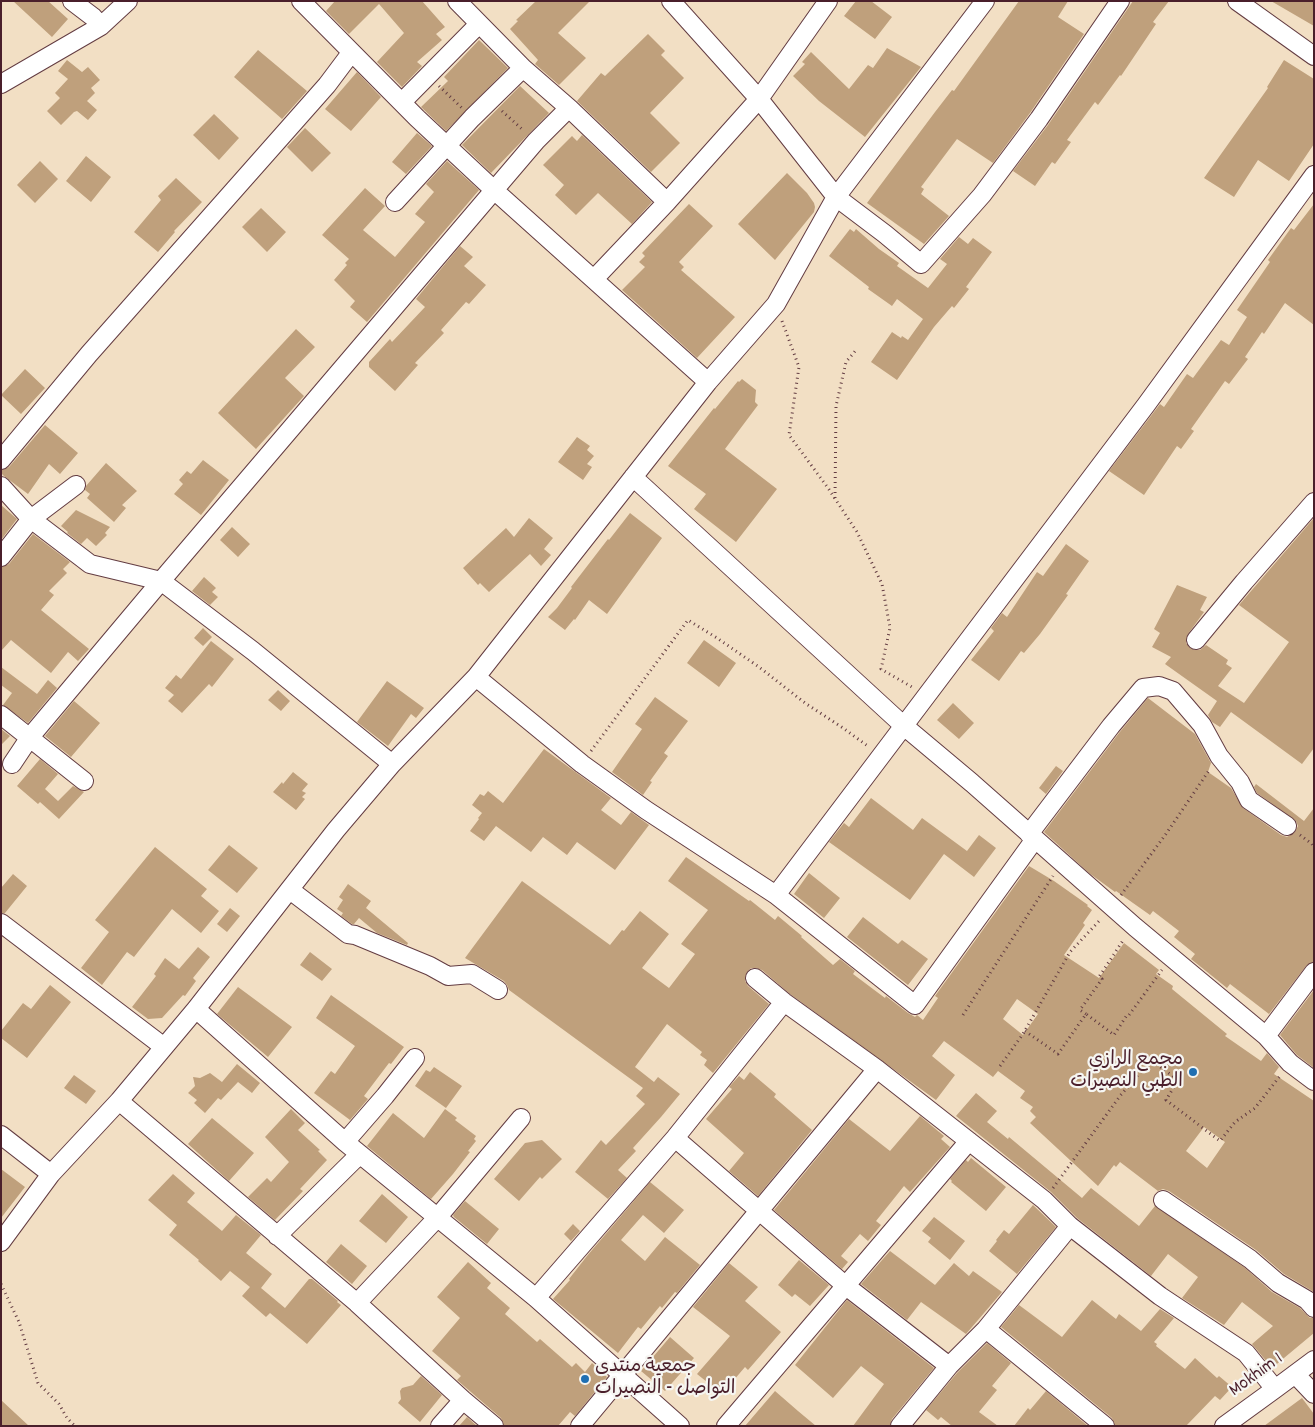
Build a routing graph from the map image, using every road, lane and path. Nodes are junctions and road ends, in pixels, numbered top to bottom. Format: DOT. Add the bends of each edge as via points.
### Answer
graph roads {
  1 [pos="72,1"];
  2 [pos="128,1"];
  3 [pos="457,1"];
  4 [pos="671,1"];
  5 [pos="828,1"];
  6 [pos="985,1"];
  7 [pos="1120,1"];
  8 [pos="1237,1"];
  9 [pos="305,3"];
  10 [pos="478,24"];
  11 [pos="102,26"];
  12 [pos="351,52"];
  13 [pos="1314,56"];
  14 [pos="523,68"];
  15 [pos="428,76"];
  16 [pos="1,84"];
  17 [pos="759,99"];
  18 [pos="490,101"];
  19 [pos="402,102"];
  20 [pos="569,108"];
  21 [pos="472,118"];
  22 [pos="536,141"];
  23 [pos="446,145"];
  24 [pos="1314,175"];
  25 [pos="494,190"];
  26 [pos="836,196"];
  27 [pos="395,202"];
  28 [pos="667,202"];
  29 [pos="594,279"];
  30 [pos="776,304"];
  31 [pos="856,350"];
  32 [pos="708,382"];
  33 [pos="1,460"];
  34 [pos="633,477"];
  35 [pos="76,485"];
  36 [pos="1,486"];
  37 [pos="835,499"];
  38 [pos="1314,502"];
  39 [pos="31,519"];
  40 [pos="1,557"];
  41 [pos="161,581"];
  42 [pos="1196,640"];
  43 [pos="476,677"];
  44 [pos="927,695"];
  45 [pos="1,715"];
  46 [pos="904,726"];
  47 [pos="30,737"];
  48 [pos="881,757"];
  49 [pos="12,764"];
  50 [pos="392,764"];
  51 [pos="582,764"];
  52 [pos="84,781"];
  53 [pos="1287,826"];
  54 [pos="1032,837"];
  55 [pos="1066,867"];
  56 [pos="290,890"];
  57 [pos="776,895"];
  58 [pos="1,923"];
  59 [pos="1135,928"];
  60 [pos="1172,958"];
  61 [pos="1314,972"];
  62 [pos="755,978"];
  63 [pos="498,990"];
  64 [pos="784,1002"];
  65 [pos="196,1009"];
  66 [pos="1086,1014"];
  67 [pos="963,1015"];
  68 [pos="1025,1031"];
  69 [pos="1266,1036"];
  70 [pos="164,1047"];
  71 [pos="416,1058"];
  72 [pos="1290,1063"];
  73 [pos="876,1069"];
  74 [pos="1314,1081"];
  75 [pos="119,1101"];
  76 [pos="521,1118"];
  77 [pos="1,1135"];
  78 [pos="675,1138"];
  79 [pos="345,1142"];
  80 [pos="969,1142"];
  81 [pos="360,1154"];
  82 [pos="51,1174"];
  83 [pos="1044,1200"];
  84 [pos="1163,1200"];
  85 [pos="758,1212"];
  86 [pos="437,1218"];
  87 [pos="1070,1226"];
  88 [pos="277,1236"];
  89 [pos="1,1242"];
  90 [pos="1,1284"];
  91 [pos="846,1286"];
  92 [pos="536,1298"];
  93 [pos="358,1303"];
  94 [pos="1314,1308"];
  95 [pos="986,1329"];
  96 [pos="1314,1360"];
  97 [pos="949,1366"];
  98 [pos="1296,1374"];
  99 [pos="622,1375"];
  100 [pos="1276,1389"];
  101 [pos="1314,1394"];
  102 [pos="463,1400"];
  103 [pos="75,1426"];
  104 [pos="440,1426"];
  105 [pos="494,1426"];
  106 [pos="580,1426"];
  107 [pos="680,1426"];
  108 [pos="726,1426"];
  109 [pos="900,1426"];
  110 [pos="1105,1426"];
  111 [pos="1224,1426"];
  1 -- 11 [label="street"];
  2 -- 11 [label="street"];
  3 -- 10 [label="street"];
  4 -- 17 [label="street"];
  5 -- 17 [label="street"];
  6 -- 26 [label="street"];
  7 -- 26 [label="street" via="982,195 921,264"];
  8 -- 13 [label="street"];
  9 -- 12 [label="street"];
  10 -- 14 [label="street"];
  10 -- 15 [label="street"];
  11 -- 16 [label="street"];
  12 -- 19 [label="street"];
  12 -- 33 [label="street" via="327,85"];
  14 -- 18 [label="street"];
  14 -- 20 [label="street"];
  15 -- 19 [label="street"];
  15 -- 21 [label="path"];
  17 -- 26 [label="street"];
  17 -- 28 [label="street"];
  18 -- 21 [label="street"];
  18 -- 22 [label="path"];
  19 -- 23 [label="street"];
  20 -- 22 [label="street"];
  20 -- 28 [label="street"];
  21 -- 23 [label="street"];
  22 -- 25 [label="street"];
  23 -- 25 [label="street"];
  23 -- 27 [label="street"];
  24 -- 44 [label="street" via="1146,405"];
  25 -- 29 [label="street"];
  25 -- 41 [label="street"];
  26 -- 30 [label="street"];
  28 -- 29 [label="street"];
  29 -- 32 [label="street"];
  30 -- 32 [label="street"];
  30 -- 37 [label="path" via="799,367 789,435"];
  31 -- 37 [label="path" via="846,362 836,406"];
  32 -- 34 [label="street"];
  34 -- 43 [label="street"];
  34 -- 46 [label="street"];
  35 -- 39 [label="street"];
  36 -- 39 [label="street"];
  37 -- 44 [label="path" via="857,532 882,584 890,628 881,668"];
  38 -- 42 [label="street"];
  39 -- 40 [label="street"];
  39 -- 41 [label="street" via="90,564"];
  41 -- 47 [label="street"];
  41 -- 50 [label="street"];
  43 -- 50 [label="street"];
  43 -- 51 [label="street"];
  44 -- 46 [label="street"];
  45 -- 47 [label="street"];
  46 -- 48 [label="street"];
  46 -- 54 [label="street"];
  47 -- 49 [label="street"];
  47 -- 52 [label="street"];
  48 -- 51 [label="path" via="759,667 688,620"];
  48 -- 57 [label="street"];
  50 -- 56 [label="street"];
  51 -- 57 [label="street"];
  53 -- 54 [label="street" via="1249,800 1202,725 1173,691 1159,686 1143,688 1111,726"];
  54 -- 55 [label="street"];
  54 -- 57 [label="street" via="915,1005"];
  55 -- 59 [label="street"];
  55 -- 67 [label="path" via="1054,874"];
  56 -- 63 [label="street" via="348,934 448,976 472,974"];
  56 -- 65 [label="street"];
  58 -- 70 [label="street"];
  59 -- 60 [label="street"];
  59 -- 66 [label="path" via="1120,943 1099,977 1102,979 1080,1010"];
  60 -- 66 [label="path" via="1114,1035"];
  60 -- 69 [label="street"];
  61 -- 69 [label="street"];
  62 -- 64 [label="street"];
  64 -- 73 [label="street"];
  64 -- 78 [label="street"];
  65 -- 70 [label="street"];
  65 -- 79 [label="street"];
  66 -- 68 [label="path" via="1058,1054"];
  69 -- 72 [label="street"];
  70 -- 75 [label="street"];
  71 -- 79 [label="street"];
  72 -- 74 [label="street"];
  72 -- 83 [label="path" via="1255,1108 1235,1122 1220,1141 1166,1100 1178,1080 1155,1063 1142,1070"];
  73 -- 80 [label="street"];
  73 -- 85 [label="street"];
  75 -- 82 [label="street"];
  75 -- 88 [label="street"];
  76 -- 86 [label="street"];
  77 -- 82 [label="street"];
  78 -- 85 [label="street"];
  78 -- 92 [label="street"];
  79 -- 81 [label="street"];
  80 -- 83 [label="street"];
  80 -- 91 [label="street"];
  81 -- 86 [label="street"];
  81 -- 88 [label="street"];
  82 -- 89 [label="street"];
  83 -- 87 [label="street"];
  84 -- 94 [label="street" via="1250,1259"];
  85 -- 91 [label="street"];
  85 -- 99 [label="street"];
  86 -- 92 [label="street"];
  86 -- 93 [label="street"];
  87 -- 95 [label="street"];
  87 -- 100 [label="street" via="1160,1296 1246,1353"];
  88 -- 93 [label="street"];
  90 -- 103 [label="path" via="21,1329 38,1383"];
  91 -- 97 [label="street"];
  91 -- 108 [label="street"];
  92 -- 99 [label="street"];
  93 -- 102 [label="street"];
  95 -- 97 [label="street"];
  95 -- 110 [label="street"];
  96 -- 98 [label="street, Mokhim 1"];
  97 -- 109 [label="street"];
  98 -- 100 [label="street, Mokhim 1"];
  98 -- 101 [label="street"];
  99 -- 106 [label="street"];
  99 -- 107 [label="street"];
  100 -- 111 [label="street, Mokhim 1"];
  102 -- 104 [label="street"];
  102 -- 105 [label="street"];
}
